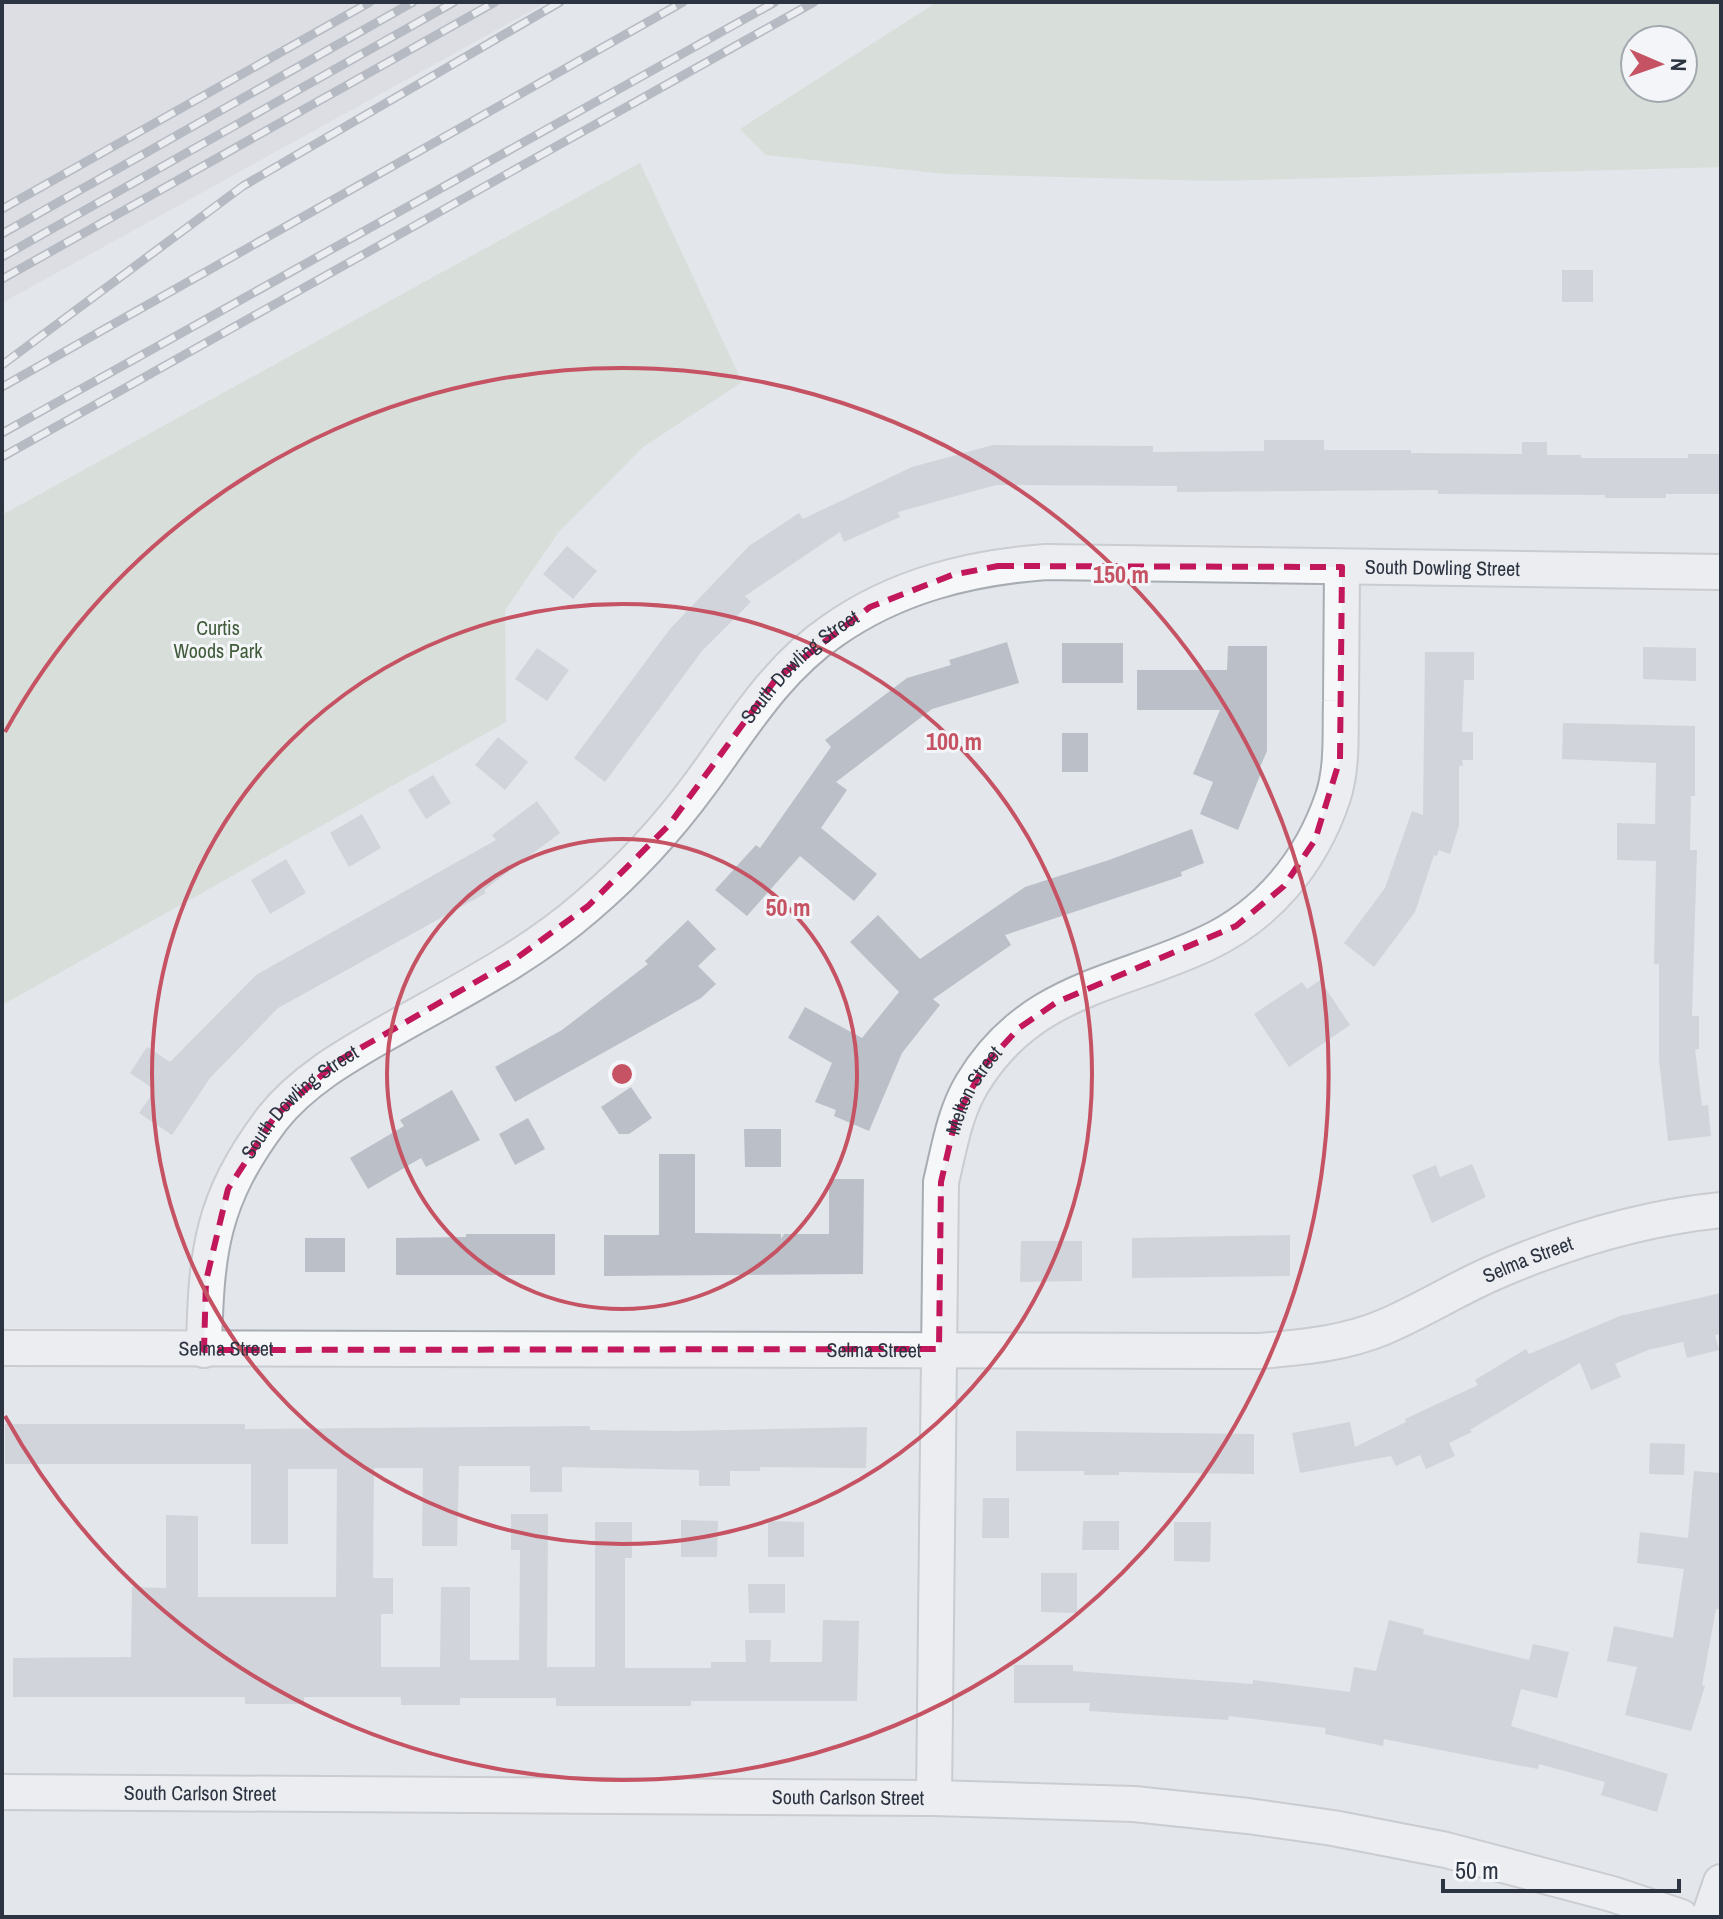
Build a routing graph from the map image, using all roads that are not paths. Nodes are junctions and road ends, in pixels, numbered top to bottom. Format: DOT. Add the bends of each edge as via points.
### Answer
graph roads {
  1 [pos="1342,567"];
  2 [pos="1721,572"];
  3 [pos="1721,1210"];
  4 [pos="2,1348"];
  5 [pos="939,1349"];
  6 [pos="204,1350"];
  7 [pos="2,1792"];
  8 [pos="934,1798"];
  9 [pos="1721,1882"];
  10 [pos="1681,1917"];
  11 [pos="1709,1917"];
  1 -- 2 [label="street, South Dowling Street"];
  1 -- 5 [label="street, Melton Street" via="1340,759 1315,840 1284,886 1236,926 1205,944 1057,1002 1019,1028 985,1065 956,1117 941,1182"];
  1 -- 6 [label="street, South Dowling Street" via="1046,562 998,566 908,589 831,631 776,679 669,825 588,906 514,960 338,1061 275,1116 242,1160 218,1219 206,1281"];
  3 -- 5 [label="street, Selma Street" via="1669,1215 1577,1241 1493,1273 1383,1327 1317,1346 1260,1351"];
  4 -- 6 [label="street, Selma Street"];
  5 -- 6 [label="street, Selma Street"];
  5 -- 8 [label="street, Melton Street"];
  7 -- 8 [label="street, South Carlson Street"];
  8 -- 10 [label="street, South Carlson Street" via="1134,1804 1333,1828 1516,1867"];
  9 -- 11 [label="street"];
}
